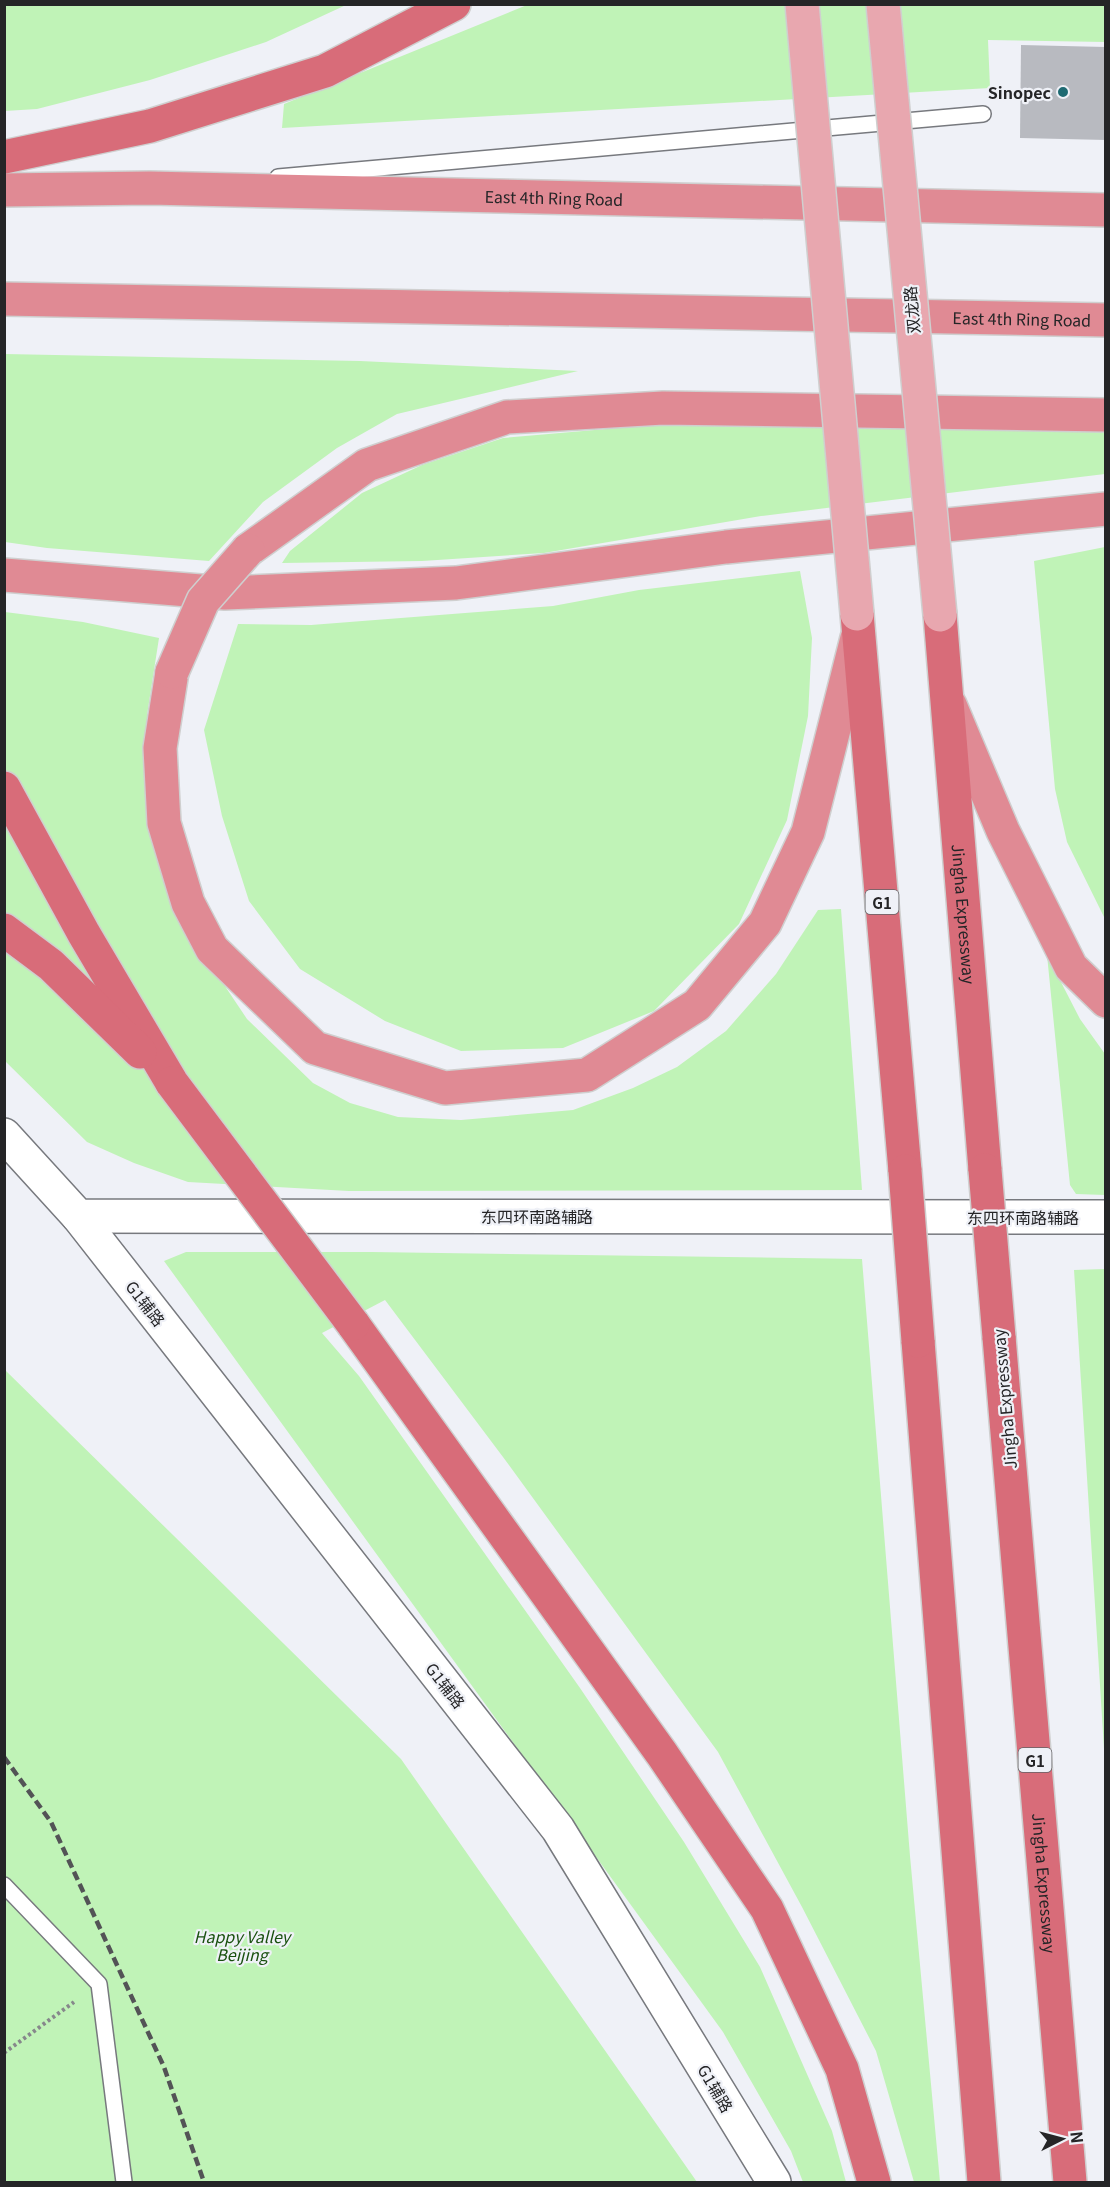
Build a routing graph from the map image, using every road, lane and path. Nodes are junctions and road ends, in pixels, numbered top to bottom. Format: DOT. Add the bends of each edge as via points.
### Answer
graph roads {
  1 [pos="454,4"];
  2 [pos="802,4"];
  3 [pos="883,4"];
  4 [pos="983,114"];
  5 [pos="4,157"];
  6 [pos="150,188"];
  7 [pos="4,190"];
  8 [pos="1106,210"];
  9 [pos="4,299"];
  10 [pos="1106,320"];
  11 [pos="1106,415"];
  12 [pos="1106,509"];
  13 [pos="4,575"];
  14 [pos="940,615"];
  15 [pos="858,624"];
  16 [pos="947,697"];
  17 [pos="4,788"];
  18 [pos="4,930"];
  19 [pos="1106,1001"];
  20 [pos="172,1083"];
  21 [pos="4,1135"];
  22 [pos="78,1216"];
  23 [pos="1106,1217"];
  24 [pos="4,1885"];
  25 [pos="99,1984"];
  26 [pos="4,2053"];
  27 [pos="124,2182"];
  28 [pos="774,2182"];
  29 [pos="874,2182"];
  30 [pos="984,2182"];
  31 [pos="1070,2182"];
  1 -- 5 [label="highway" via="325,71 150,126"];
  2 -- 15 [label="main road, bridge"];
  3 -- 14 [label="main road, 双龙路, bridge"];
  4 -- 6 [label="lane"];
  6 -- 7 [label="highway, East 4th Ring Road"];
  6 -- 8 [label="highway, East 4th Ring Road"];
  9 -- 10 [label="highway, East 4th Ring Road"];
  11 -- 15 [label="highway, bridge" via="663,408 507,417 367,465 248,550 203,601 172,672 160,748 164,823 188,903 212,949 315,1048 445,1088 587,1075 697,1005 765,923 808,832"];
  12 -- 13 [label="highway" via="726,547 456,583 225,593"];
  14 -- 16 [label="highway, Jingha Expressway / G1"];
  15 -- 30 [label="highway, G1, bridge"];
  16 -- 19 [label="highway" via="1003,831 1071,967"];
  16 -- 31 [label="highway, Jingha Expressway / G1, bridge"];
  17 -- 20 [label="highway"];
  18 -- 20 [label="highway" via="51,965"];
  20 -- 29 [label="highway, bridge" via="353,1324 662,1754 767,1909 842,2069"];
  21 -- 22 [label="street"];
  22 -- 23 [label="street, 东四环南路辅路"];
  22 -- 28 [label="street, G1辅路" via="558,1828"];
  24 -- 25 [label="lane"];
  25 -- 26 [label="path"];
  25 -- 27 [label="lane"];
}
